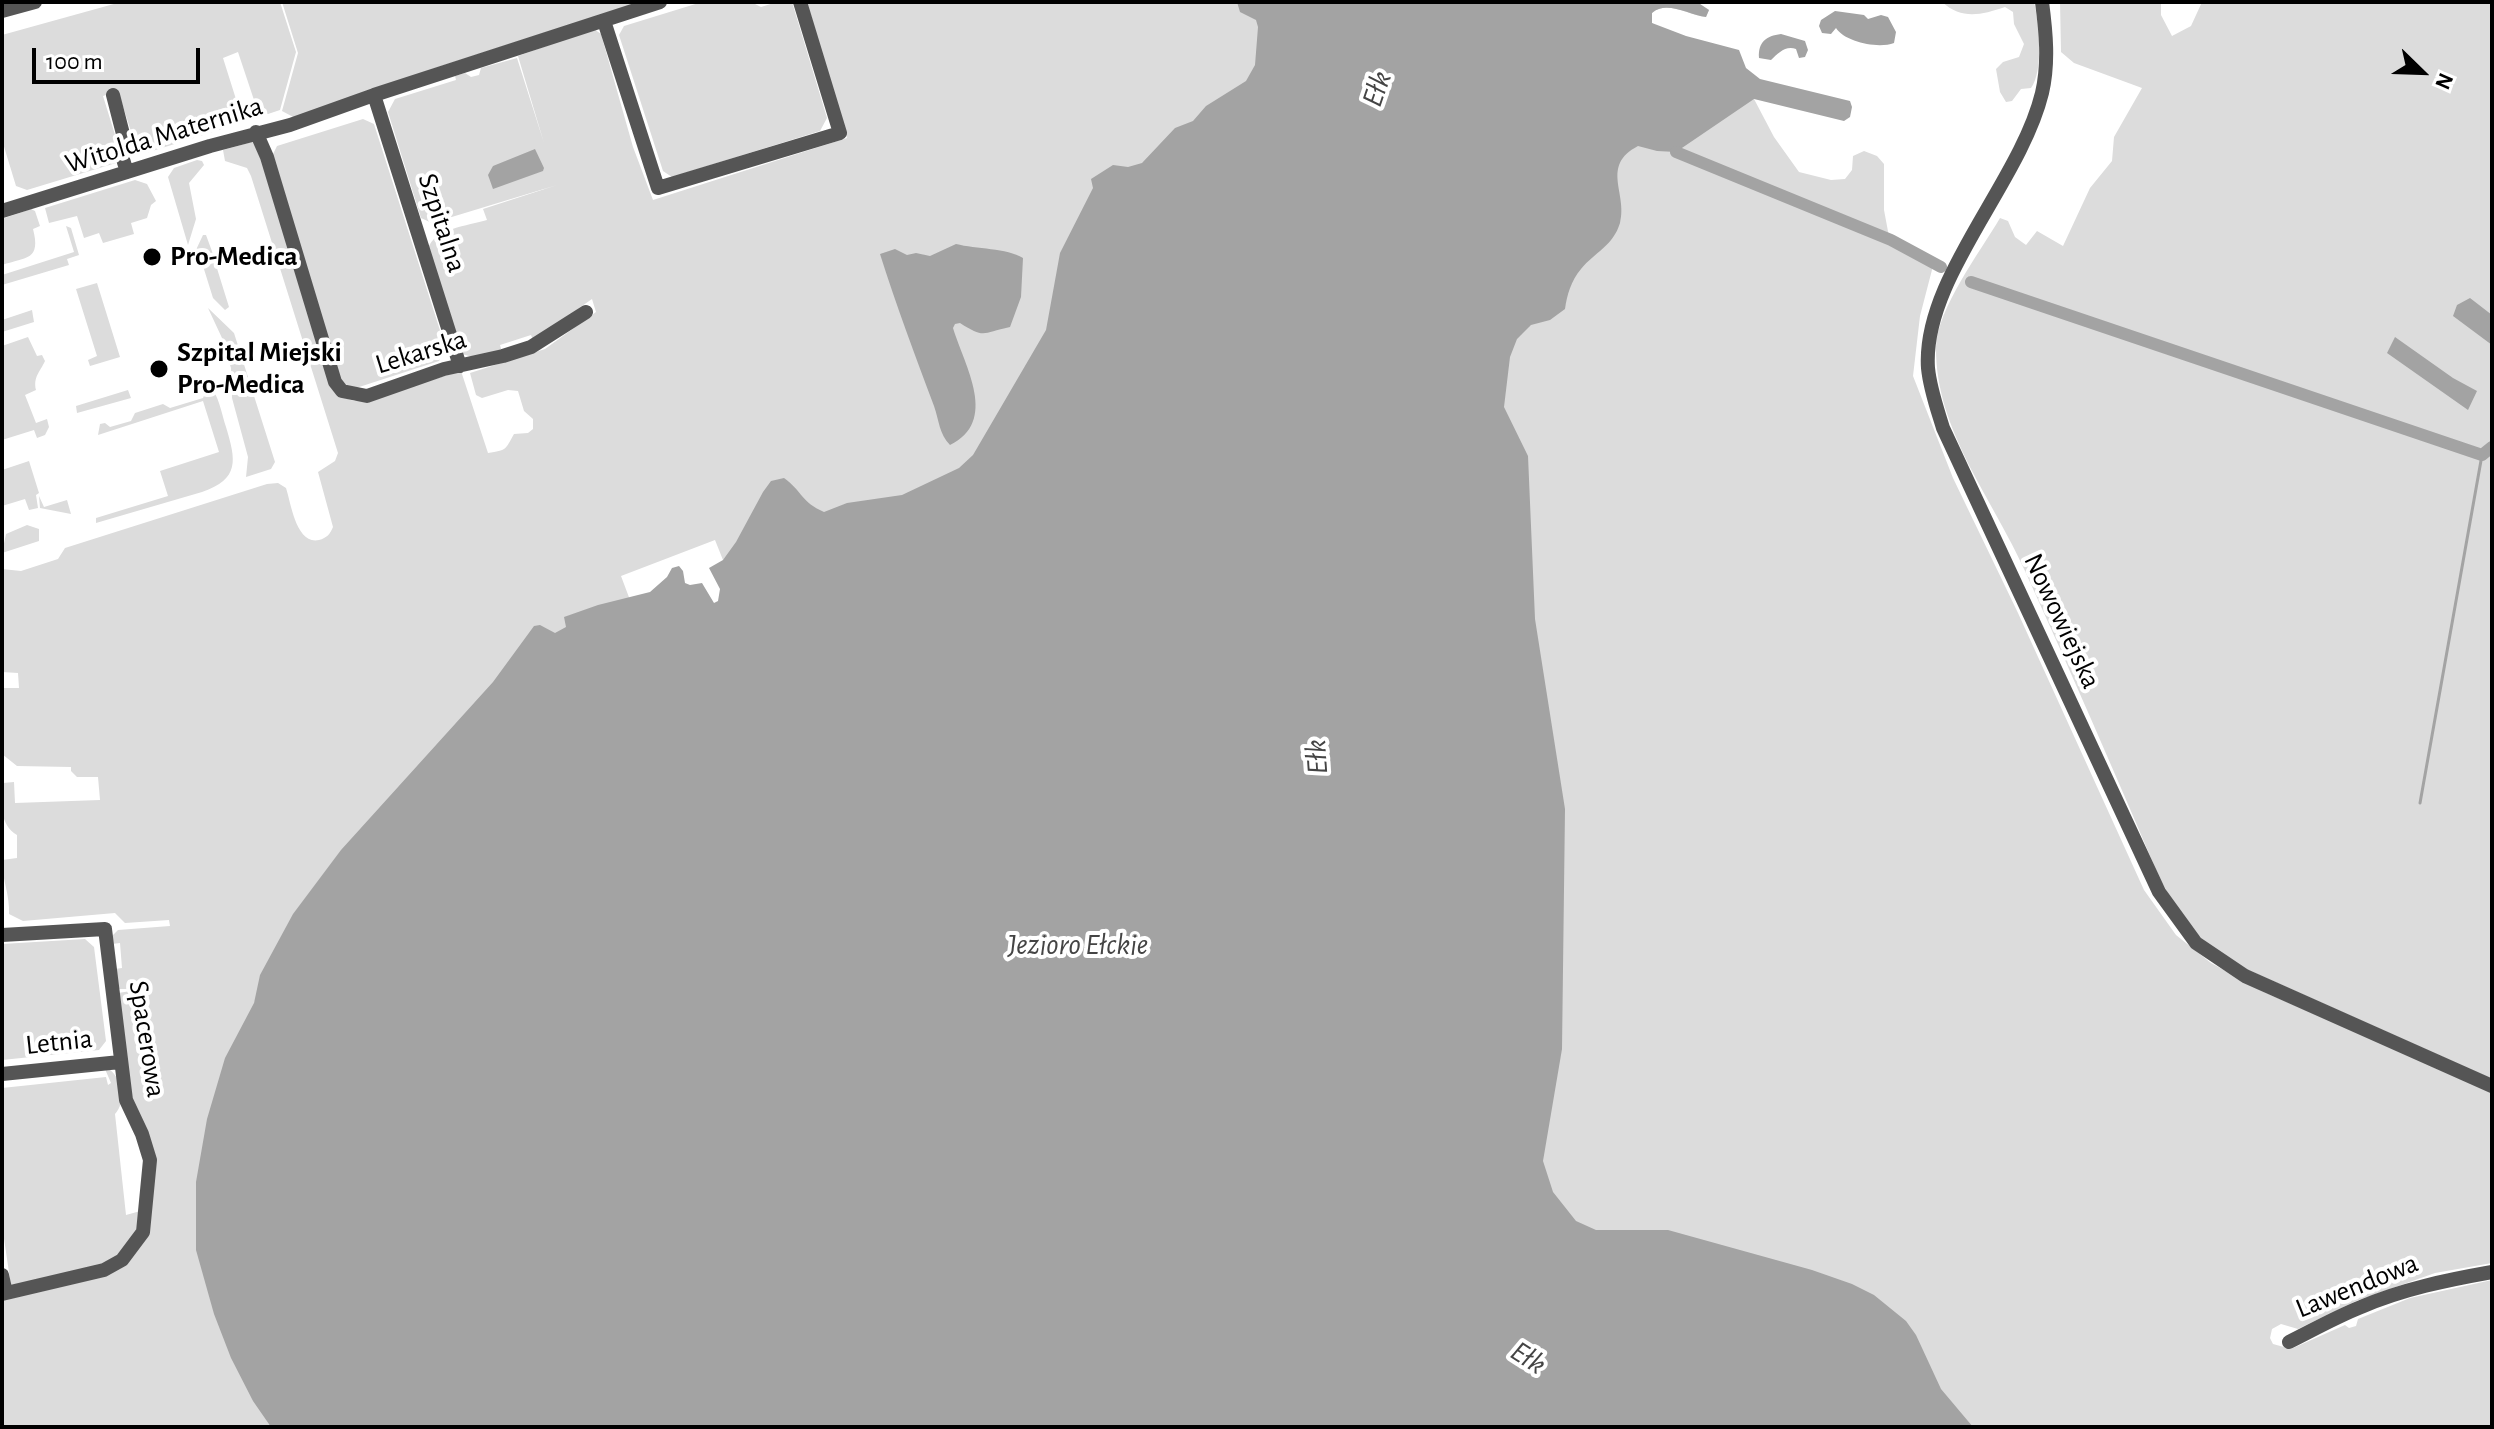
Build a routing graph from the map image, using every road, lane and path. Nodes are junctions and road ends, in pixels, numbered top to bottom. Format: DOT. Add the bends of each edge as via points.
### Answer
graph roads {
  1 [pos="35,2"];
  2 [pos="660,2"];
  3 [pos="800,2"];
  4 [pos="2042,2"];
  5 [pos="2,11"];
  6 [pos="604,21"];
  7 [pos="113,95"];
  8 [pos="374,95"];
  9 [pos="256,132"];
  10 [pos="127,172"];
  11 [pos="2,211"];
  12 [pos="586,312"];
  13 [pos="460,366"];
  14 [pos="2,935"];
  15 [pos="120,1062"];
  16 [pos="2,1074"];
  17 [pos="2492,1086"];
  18 [pos="2492,1272"];
  19 [pos="2,1275"];
  20 [pos="4,1293"];
  21 [pos="2289,1342"];
  1 -- 5 [label="street"];
  2 -- 6 [label="street, Witolda Maternika"];
  3 -- 6 [label="street" via="840,133 658,188"];
  4 -- 17 [label="street, Nowowiejska" via="2047,63 2037,113 1949,279 1933,322 1930,388 1943,428 2159,892 2196,943 2245,976"];
  6 -- 8 [label="street, Witolda Maternika"];
  7 -- 10 [label="street"];
  8 -- 9 [label="street, Witolda Maternika"];
  8 -- 13 [label="street, Szpitalna"];
  9 -- 10 [label="street, Witolda Maternika"];
  9 -- 13 [label="street, Lekarska" via="342,391 367,396"];
  10 -- 11 [label="street, Witolda Maternika"];
  12 -- 13 [label="street, Lekarska" via="531,347"];
  14 -- 15 [label="street, Spacerowa" via="105,929"];
  15 -- 16 [label="street, Letnia"];
  15 -- 20 [label="street, Spacerowa" via="126,1100 150,1160 143,1232 122,1260 104,1270"];
  18 -- 21 [label="street, Lawendowa" via="2398,1293"];
  19 -- 20 [label="street"];
}
